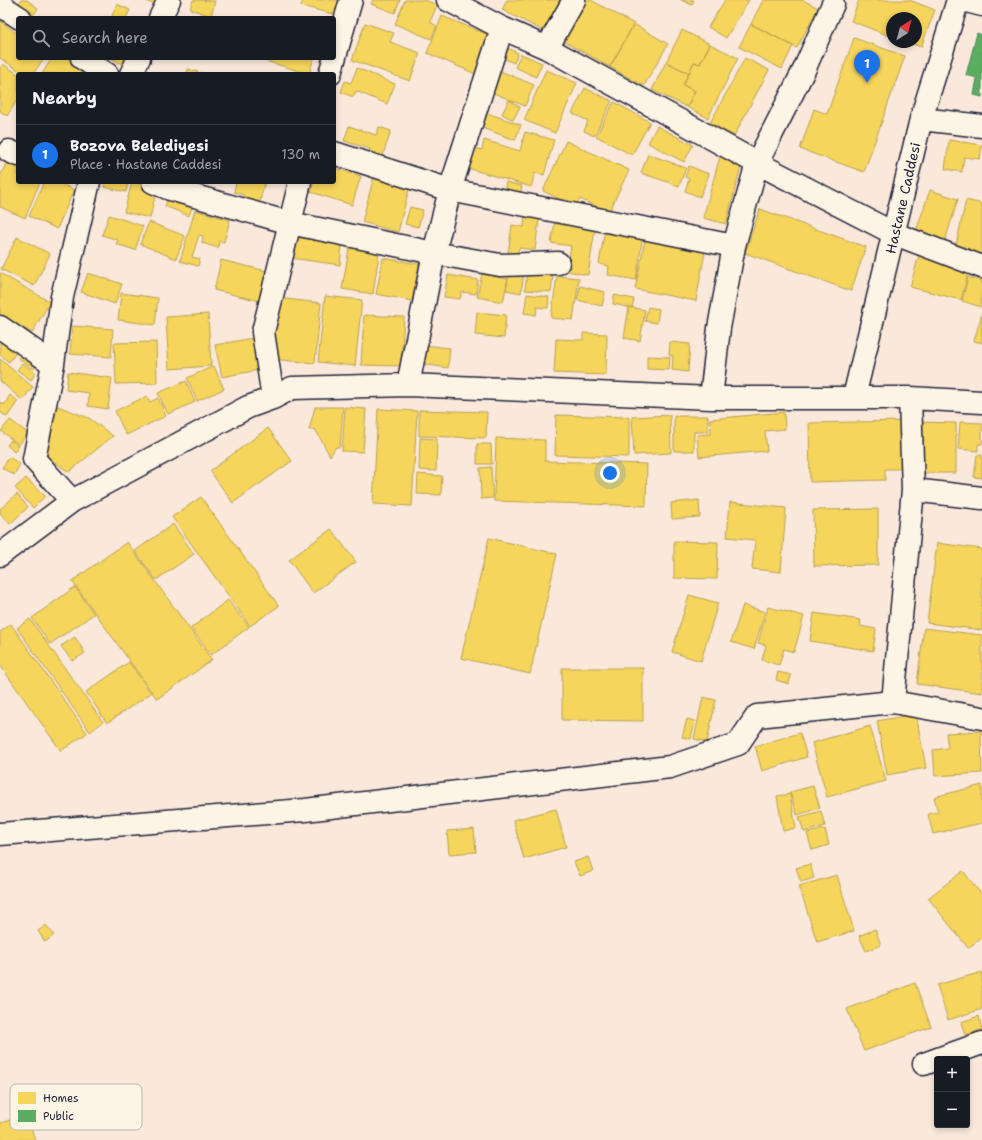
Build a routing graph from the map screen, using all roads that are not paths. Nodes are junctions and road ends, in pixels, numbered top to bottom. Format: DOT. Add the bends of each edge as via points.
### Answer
graph roads {
  1 [pos="169,0"];
  2 [pos="351,0"];
  3 [pos="448,0"];
  4 [pos="574,0"];
  5 [pos="958,0"];
  6 [pos="963,0"];
  7 [pos="831,1"];
  8 [pos="0,5"];
  9 [pos="982,5"];
  10 [pos="17,16"];
  11 [pos="161,16"];
  12 [pos="502,28"];
  13 [pos="547,48"];
  14 [pos="336,53"];
  15 [pos="85,60"];
  16 [pos="138,60"];
  17 [pos="334,60"];
  18 [pos="105,72"];
  19 [pos="132,72"];
  20 [pos="331,72"];
  21 [pos="921,119"];
  22 [pos="982,126"];
  23 [pos="336,154"];
  24 [pos="757,164"];
  25 [pos="85,184"];
  26 [pos="158,184"];
  27 [pos="300,184"];
  28 [pos="450,190"];
  29 [pos="290,223"];
  30 [pos="895,234"];
  31 [pos="734,246"];
  32 [pos="434,253"];
  33 [pos="558,263"];
  34 [pos="982,267"];
  35 [pos="0,327"];
  36 [pos="53,364"];
  37 [pos="408,385"];
  38 [pos="854,397"];
  39 [pos="274,398"];
  40 [pos="711,398"];
  41 [pos="910,398"];
  42 [pos="982,402"];
  43 [pos="913,490"];
  44 [pos="982,498"];
  45 [pos="72,501"];
  46 [pos="0,555"];
  47 [pos="893,702"];
  48 [pos="982,718"];
  49 [pos="0,834"];
  50 [pos="982,1043"];
  51 [pos="924,1064"];
  1 -- 11 [label="street"];
  2 -- 14 [label="street"];
  3 -- 12 [label="street"];
  4 -- 13 [label="street"];
  5 -- 21 [label="street, Hastane Caddesi"];
  6 -- 9 [label="street"];
  7 -- 24 [label="street" via="804,70"];
  8 -- 10 [label="street"];
  12 -- 13 [label="street"];
  12 -- 28 [label="street"];
  13 -- 24 [label="street"];
  15 -- 18 [label="street"];
  16 -- 19 [label="street"];
  17 -- 20 [label="street"];
  21 -- 22 [label="street"];
  21 -- 30 [label="street, Hastane Caddesi"];
  23 -- 28 [label="street"];
  24 -- 30 [label="street"];
  24 -- 31 [label="street"];
  25 -- 36 [label="street" via="62,297"];
  26 -- 29 [label="street"];
  27 -- 29 [label="street"];
  28 -- 31 [label="street"];
  28 -- 32 [label="street"];
  29 -- 32 [label="street"];
  29 -- 39 [label="street" via="263,332"];
  30 -- 34 [label="street"];
  30 -- 38 [label="street, Hastane Caddesi"];
  31 -- 40 [label="street"];
  32 -- 33 [label="street" via="500,265"];
  32 -- 37 [label="street"];
  35 -- 36 [label="street"];
  36 -- 45 [label="street" via="34,459"];
  37 -- 39 [label="street" via="292,388"];
  37 -- 40 [label="street"];
  38 -- 40 [label="street"];
  38 -- 41 [label="street"];
  39 -- 45 [label="street" via="248,407"];
  41 -- 42 [label="street"];
  41 -- 43 [label="street"];
  43 -- 44 [label="street"];
  43 -- 47 [label="street"];
  45 -- 46 [label="street"];
  47 -- 48 [label="street"];
  47 -- 49 [label="street" via="757,716 738,744 670,767 305,810"];
  50 -- 51 [label="street"];
}
